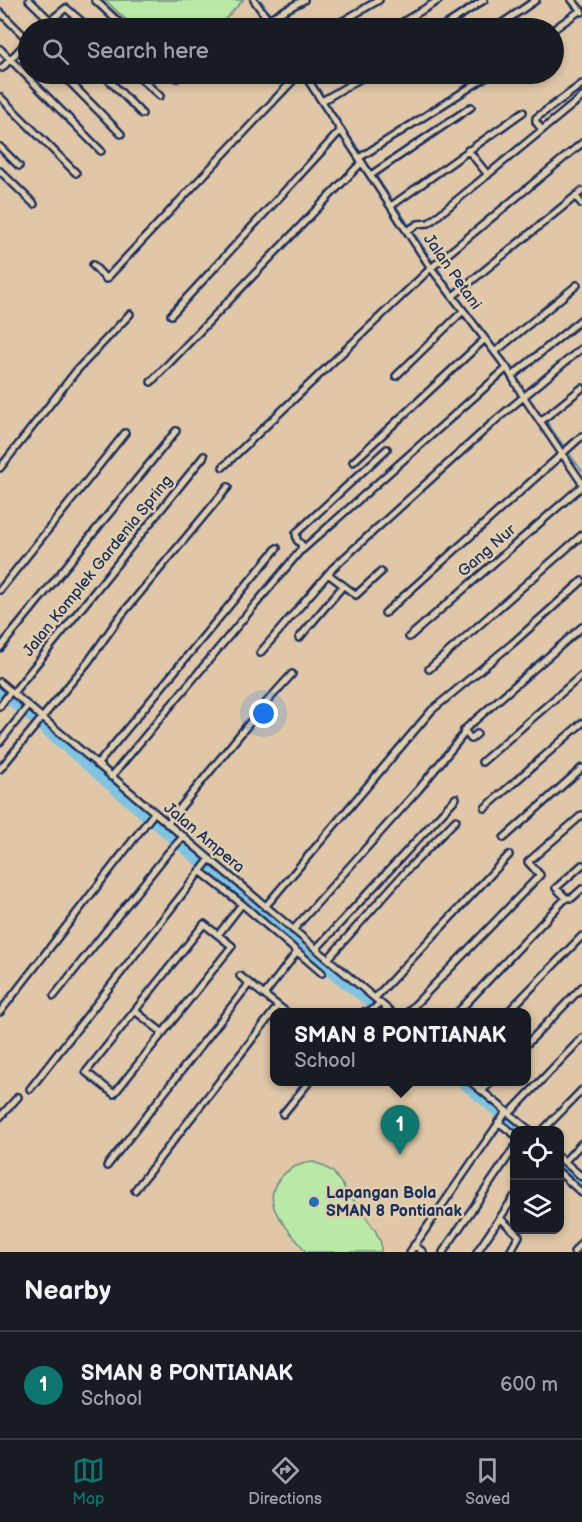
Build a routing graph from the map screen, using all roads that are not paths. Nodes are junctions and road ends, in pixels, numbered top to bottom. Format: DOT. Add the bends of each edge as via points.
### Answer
graph roads {
  1 [pos="28,0"];
  2 [pos="95,0"];
  3 [pos="255,0"];
  4 [pos="304,0"];
  5 [pos="379,0"];
  6 [pos="439,0"];
  7 [pos="484,0"];
  8 [pos="536,0"];
  9 [pos="572,0"];
  10 [pos="581,11"];
  11 [pos="0,12"];
  12 [pos="47,18"];
  13 [pos="54,18"];
  14 [pos="78,18"];
  15 [pos="114,18"];
  16 [pos="271,18"];
  17 [pos="348,18"];
  18 [pos="409,18"];
  19 [pos="456,18"];
  20 [pos="510,18"];
  21 [pos="564,22"];
  22 [pos="18,30"];
  23 [pos="0,49"];
  24 [pos="18,51"];
  25 [pos="10,59"];
  26 [pos="18,67"];
  27 [pos="2,68"];
  28 [pos="35,84"];
  29 [pos="72,84"];
  30 [pos="113,84"];
  31 [pos="147,84"];
  32 [pos="290,84"];
  33 [pos="316,84"];
  34 [pos="351,84"];
  35 [pos="475,84"];
  36 [pos="582,84"];
  37 [pos="160,96"];
  38 [pos="0,97"];
  39 [pos="582,98"];
  40 [pos="324,100"];
  41 [pos="471,107"];
  42 [pos="523,111"];
  43 [pos="543,113"];
  44 [pos="142,114"];
  45 [pos="551,123"];
  46 [pos="341,130"];
  47 [pos="542,130"];
  48 [pos="121,134"];
  49 [pos="582,143"];
  50 [pos="0,147"];
  51 [pos="101,150"];
  52 [pos="468,150"];
  53 [pos="362,158"];
  54 [pos="20,166"];
  55 [pos="0,171"];
  56 [pos="76,172"];
  57 [pos="374,173"];
  58 [pos="488,175"];
  59 [pos="582,191"];
  60 [pos="576,196"];
  61 [pos="34,204"];
  62 [pos="582,204"];
  63 [pos="392,205"];
  64 [pos="408,230"];
  65 [pos="93,265"];
  66 [pos="434,266"];
  67 [pos="577,285"];
  68 [pos="456,294"];
  69 [pos="463,311"];
  70 [pos="130,314"];
  71 [pos="171,315"];
  72 [pos="582,319"];
  73 [pos="485,339"];
  74 [pos="582,348"];
  75 [pos="495,352"];
  76 [pos="507,368"];
  77 [pos="514,374"];
  78 [pos="396,376"];
  79 [pos="151,382"];
  80 [pos="582,388"];
  81 [pos="523,396"];
  82 [pos="544,419"];
  83 [pos="176,431"];
  84 [pos="124,433"];
  85 [pos="582,436"];
  86 [pos="387,449"];
  87 [pos="566,450"];
  88 [pos="204,456"];
  89 [pos="352,462"];
  90 [pos="223,466"];
  91 [pos="0,468"];
  92 [pos="582,484"];
  93 [pos="228,487"];
  94 [pos="582,535"];
  95 [pos="277,548"];
  96 [pos="300,551"];
  97 [pos="381,572"];
  98 [pos="328,574"];
  99 [pos="582,581"];
  100 [pos="343,586"];
  101 [pos="0,590"];
  102 [pos="385,613"];
  103 [pos="582,627"];
  104 [pos="409,637"];
  105 [pos="298,638"];
  106 [pos="0,648"];
  107 [pos="260,653"];
  108 [pos="429,669"];
  109 [pos="292,674"];
  110 [pos="582,675"];
  111 [pos="0,682"];
  112 [pos="11,692"];
  113 [pos="1,704"];
  114 [pos="27,707"];
  115 [pos="41,719"];
  116 [pos="582,723"];
  117 [pos="464,730"];
  118 [pos="477,734"];
  119 [pos="0,742"];
  120 [pos="482,762"];
  121 [pos="97,765"];
  122 [pos="582,768"];
  123 [pos="0,769"];
  124 [pos="111,777"];
  125 [pos="456,798"];
  126 [pos="486,808"];
  127 [pos="153,815"];
  128 [pos="582,815"];
  129 [pos="456,820"];
  130 [pos="167,824"];
  131 [pos="183,837"];
  132 [pos="504,838"];
  133 [pos="509,855"];
  134 [pos="205,865"];
  135 [pos="582,865"];
  136 [pos="582,889"];
  137 [pos="566,898"];
  138 [pos="242,904"];
  139 [pos="265,907"];
  140 [pos="293,930"];
  141 [pos="218,935"];
  142 [pos="582,936"];
  143 [pos="316,949"];
  144 [pos="297,952"];
  145 [pos="328,959"];
  146 [pos="322,973"];
  147 [pos="240,976"];
  148 [pos="249,984"];
  149 [pos="582,987"];
  150 [pos="54,996"];
  151 [pos="264,996"];
  152 [pos="377,1002"];
  153 [pos="278,1006"];
  154 [pos="281,1008"];
  155 [pos="372,1008"];
  156 [pos="385,1008"];
  157 [pos="412,1008"];
  158 [pos="462,1008"];
  159 [pos="512,1008"];
  160 [pos="135,1011"];
  161 [pos="0,1012"];
  162 [pos="270,1016"];
  163 [pos="163,1033"];
  164 [pos="582,1038"];
  165 [pos="531,1040"];
  166 [pos="306,1086"];
  167 [pos="476,1086"];
  168 [pos="487,1086"];
  169 [pos="30,1089"];
  170 [pos="582,1090"];
  171 [pos="482,1091"];
  172 [pos="18,1097"];
  173 [pos="507,1112"];
  174 [pos="283,1114"];
  175 [pos="0,1117"];
  176 [pos="499,1121"];
  177 [pos="523,1126"];
  178 [pos="548,1126"];
  179 [pos="510,1131"];
  180 [pos="582,1143"];
  181 [pos="510,1154"];
  182 [pos="564,1158"];
  183 [pos="564,1162"];
  184 [pos="107,1166"];
  185 [pos="564,1177"];
  186 [pos="582,1177"];
  187 [pos="135,1190"];
  188 [pos="582,1193"];
  189 [pos="510,1203"];
  190 [pos="500,1218"];
  191 [pos="582,1242"];
  192 [pos="414,1245"];
  193 [pos="410,1252"];
  194 [pos="423,1252"];
  195 [pos="443,1252"];
  196 [pos="477,1252"];
  197 [pos="510,1252"];
  198 [pos="574,1252"];
  1 -- 12 [label="street"];
  2 -- 15 [label="street"];
  3 -- 16 [label="street"];
  4 -- 16 [label="street"];
  5 -- 17 [label="street"];
  6 -- 18 [label="street"];
  7 -- 19 [label="street"];
  8 -- 20 [label="street"];
  9 -- 10 [label="street"];
  10 -- 21 [label="street"];
  11 -- 22 [label="street"];
  13 -- 14 [label="street" via="66,8"];
  23 -- 25 [label="street"];
  24 -- 25 [label="street"];
  25 -- 26 [label="street"];
  25 -- 27 [label="street"];
  28 -- 51 [label="street"];
  29 -- 48 [label="street"];
  30 -- 44 [label="street"];
  31 -- 37 [label="street"];
  32 -- 65 [label="street" via="106,279"];
  33 -- 40 [label="street, Jalan Petani"];
  34 -- 40 [label="street"];
  35 -- 53 [label="street"];
  36 -- 43 [label="street"];
  38 -- 56 [label="street"];
  39 -- 45 [label="street"];
  40 -- 46 [label="street, Jalan Petani"];
  41 -- 57 [label="street"];
  42 -- 52 [label="street"];
  43 -- 45 [label="street" via="550,116"];
  43 -- 47 [label="street" via="536,120"];
  45 -- 47 [label="street"];
  46 -- 53 [label="street, Jalan Petani"];
  46 -- 71 [label="street"];
  47 -- 58 [label="street"];
  49 -- 66 [label="street"];
  50 -- 54 [label="street"];
  52 -- 58 [label="street"];
  52 -- 63 [label="street"];
  53 -- 57 [label="street, Jalan Petani"];
  53 -- 79 [label="street"];
  55 -- 61 [label="street"];
  57 -- 63 [label="street, Jalan Petani"];
  58 -- 64 [label="street" via="429,224 418,224"];
  59 -- 60 [label="street"];
  60 -- 62 [label="street"];
  60 -- 68 [label="street"];
  63 -- 64 [label="street, Jalan Petani"];
  64 -- 66 [label="street, Jalan Petani"];
  66 -- 68 [label="street, Jalan Petani"];
  66 -- 90 [label="street"];
  67 -- 75 [label="street"];
  68 -- 69 [label="street, Jalan Petani"];
  69 -- 73 [label="street, Jalan Petani"];
  69 -- 78 [label="street"];
  70 -- 91 [label="street" via="77,370"];
  72 -- 77 [label="street"];
  73 -- 75 [label="street, Jalan Petani"];
  73 -- 89 [label="street"];
  74 -- 81 [label="street"];
  75 -- 76 [label="street, Jalan Petani"];
  76 -- 77 [label="street, Jalan Petani"];
  76 -- 96 [label="street"];
  77 -- 81 [label="street, Jalan Petani"];
  80 -- 82 [label="street"];
  81 -- 82 [label="street, Jalan Petani"];
  81 -- 98 [label="street"];
  82 -- 87 [label="street, Jalan Petani"];
  83 -- 106 [label="street"];
  84 -- 101 [label="street"];
  85 -- 87 [label="street"];
  86 -- 96 [label="street" via="296,533 302,545"];
  87 -- 92 [label="street, Jalan Petani"];
  87 -- 102 [label="street"];
  88 -- 112 [label="street, Jalan Komplek Gardenia Spring"];
  92 -- 104 [label="street, Gang Nur"];
  93 -- 115 [label="street"];
  94 -- 108 [label="street"];
  95 -- 121 [label="street"];
  96 -- 124 [label="street"];
  97 -- 100 [label="street" via="356,595"];
  98 -- 100 [label="street"];
  98 -- 107 [label="street"];
  99 -- 139 [label="street" via="432,710"];
  100 -- 105 [label="street"];
  103 -- 117 [label="street"];
  109 -- 130 [label="street"];
  110 -- 120 [label="street"];
  111 -- 112 [label="street, Jalan Ampera"];
  112 -- 113 [label="street, Jalan Komplek Gardenia Spring"];
  112 -- 114 [label="street, Jalan Ampera"];
  114 -- 115 [label="street, Jalan Ampera"];
  114 -- 119 [label="street"];
  115 -- 121 [label="street, Jalan Ampera"];
  115 -- 123 [label="street"];
  116 -- 126 [label="street"];
  117 -- 118 [label="street" via="471,739"];
  117 -- 140 [label="street" via="419,789"];
  121 -- 124 [label="street, Jalan Ampera"];
  122 -- 132 [label="street"];
  124 -- 127 [label="street, Jalan Ampera"];
  125 -- 143 [label="street"];
  127 -- 130 [label="street, Jalan Ampera"];
  127 -- 161 [label="street"];
  128 -- 157 [label="street" via="528,862 540,875"];
  129 -- 145 [label="street"];
  130 -- 131 [label="street, Jalan Ampera"];
  131 -- 134 [label="street, Jalan Ampera"];
  131 -- 150 [label="street"];
  133 -- 152 [label="street"];
  134 -- 138 [label="street"];
  134 -- 139 [label="street, Jalan Ampera"];
  134 -- 169 [label="street"];
  135 -- 137 [label="street" via="556,888"];
  136 -- 137 [label="street"];
  137 -- 158 [label="street"];
  138 -- 141 [label="street"];
  138 -- 144 [label="street"];
  139 -- 140 [label="street, Jalan Ampera"];
  140 -- 143 [label="street, Jalan Ampera"];
  141 -- 160 [label="street" via="204,924"];
  141 -- 163 [label="street" via="232,946"];
  142 -- 159 [label="street"];
  143 -- 145 [label="street, Jalan Ampera"];
  144 -- 146 [label="street"];
  144 -- 151 [label="street"];
  145 -- 152 [label="street, Jalan Ampera"];
  147 -- 148 [label="street"];
  148 -- 151 [label="street"];
  148 -- 184 [label="street"];
  149 -- 165 [label="street"];
  151 -- 153 [label="street"];
  152 -- 155 [label="street"];
  152 -- 156 [label="street, Jalan Ampera"];
  153 -- 154 [label="street"];
  160 -- 163 [label="street"];
  160 -- 163 [label="street" via="86,1072 114,1094"];
  162 -- 187 [label="street"];
  164 -- 173 [label="street"];
  166 -- 174 [label="street"];
  167 -- 171 [label="street"];
  168 -- 171 [label="street"];
  170 -- 178 [label="street"];
  171 -- 173 [label="street"];
  172 -- 175 [label="street"];
  173 -- 176 [label="street"];
  173 -- 177 [label="street"];
  176 -- 179 [label="street"];
  176 -- 192 [label="street"];
  180 -- 182 [label="street"];
  181 -- 195 [label="street"];
  183 -- 186 [label="street"];
  185 -- 188 [label="street"];
  189 -- 190 [label="street"];
  190 -- 196 [label="street"];
  190 -- 197 [label="street" via="519,1236"];
  191 -- 198 [label="street"];
  192 -- 193 [label="street"];
  192 -- 194 [label="street"];
}
